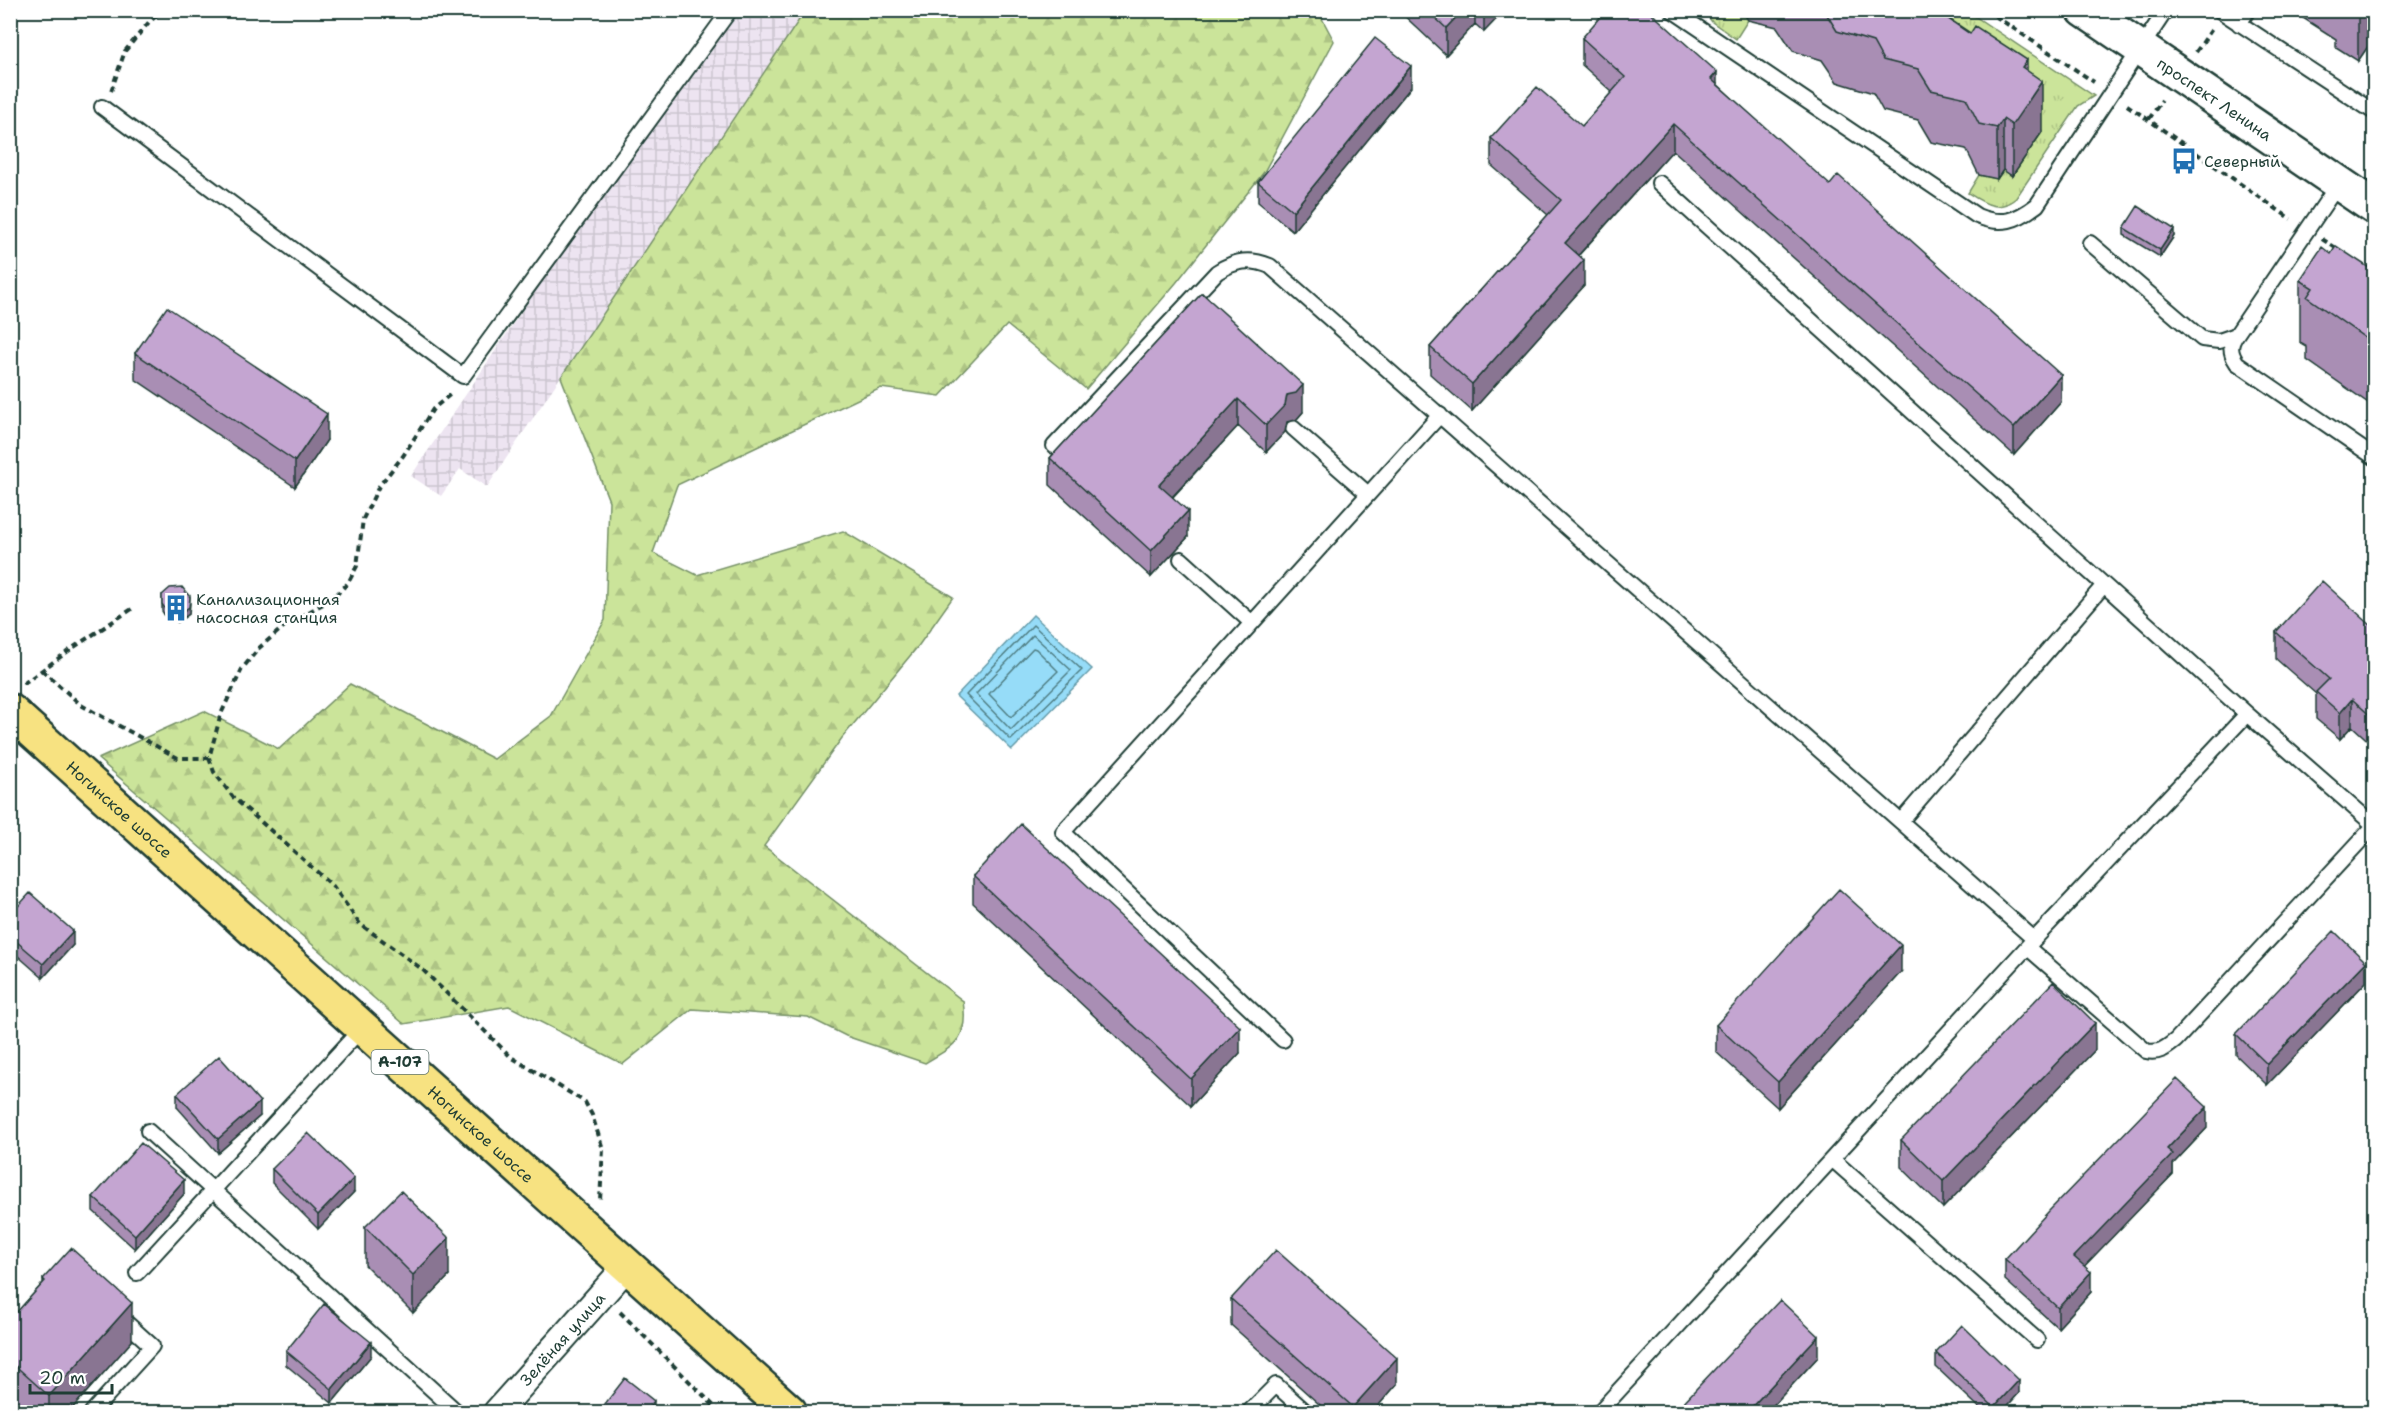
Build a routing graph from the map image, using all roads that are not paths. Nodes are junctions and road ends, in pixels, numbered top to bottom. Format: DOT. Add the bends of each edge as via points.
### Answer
graph roads {
  1 [pos="730,10"];
  2 [pos="1672,10"];
  3 [pos="2084,10"];
  4 [pos="2166,10"];
  5 [pos="2219,10"];
  6 [pos="2248,10"];
  7 [pos="2239,24"];
  8 [pos="2141,49"];
  9 [pos="102,107"];
  10 [pos="2374,112"];
  11 [pos="1659,183"];
  12 [pos="2339,183"];
  13 [pos="2374,207"];
  14 [pos="2090,243"];
  15 [pos="2235,335"];
  16 [pos="1440,415"];
  17 [pos="1293,428"];
  18 [pos="1054,446"];
  19 [pos="2374,457"];
  20 [pos="1368,494"];
  21 [pos="1181,559"];
  22 [pos="2104,585"];
  23 [pos="1252,623"];
  24 [pos="14,699"];
  25 [pos="2247,714"];
  26 [pos="1901,821"];
  27 [pos="2374,826"];
  28 [pos="2030,943"];
  29 [pos="362,1028"];
  30 [pos="1283,1040"];
  31 [pos="148,1131"];
  32 [pos="1832,1159"];
  33 [pos="213,1190"];
  34 [pos="628,1265"];
  35 [pos="137,1273"];
  36 [pos="107,1305"];
  37 [pos="2037,1340"];
  38 [pos="92,1413"];
  39 [pos="457,1413"];
  40 [pos="497,1413"];
  41 [pos="790,1413"];
  42 [pos="1249,1413"];
  43 [pos="1306,1413"];
  44 [pos="1599,1413"];
  1 -- 9 [label="lane" via="463,376"];
  2 -- 8 [label="lane" via="1977,216 1992,222 2017,218 2037,205"];
  3 -- 8 [label="main road, проспект Ленина"];
  4 -- 8 [label="lane"];
  5 -- 7 [label="lane"];
  6 -- 7 [label="lane"];
  7 -- 10 [label="lane"];
  8 -- 12 [label="main road, проспект Ленина"];
  11 -- 22 [label="lane"];
  12 -- 13 [label="main road, проспект Ленина"];
  12 -- 15 [label="lane"];
  14 -- 15 [label="lane" via="2202,339 2219,342"];
  15 -- 19 [label="lane" via="2231,349 2238,363"];
  16 -- 18 [label="lane" via="1270,266 1245,260 1230,264 1208,281"];
  16 -- 20 [label="lane"];
  16 -- 26 [label="lane"];
  17 -- 20 [label="lane"];
  20 -- 23 [label="lane"];
  21 -- 23 [label="lane"];
  22 -- 25 [label="lane"];
  22 -- 26 [label="lane"];
  23 -- 30 [label="lane" via="1063,832"];
  24 -- 29 [label="highway, Ногинское шоссе / А-107"];
  25 -- 27 [label="lane"];
  25 -- 28 [label="lane"];
  26 -- 28 [label="lane"];
  27 -- 28 [label="lane" via="2162,1051 2146,1051"];
  28 -- 32 [label="lane"];
  29 -- 33 [label="lane"];
  29 -- 34 [label="highway, Ногинское шоссе / А-107"];
  31 -- 33 [label="lane"];
  32 -- 37 [label="lane"];
  32 -- 44 [label="lane"];
  33 -- 35 [label="lane"];
  33 -- 39 [label="lane"];
  34 -- 40 [label="street, Зелёная улица"];
  34 -- 41 [label="highway, Ногинское шоссе / А-107"];
  36 -- 38 [label="lane" via="152,1346"];
  42 -- 43 [label="lane" via="1276,1385"];
}
